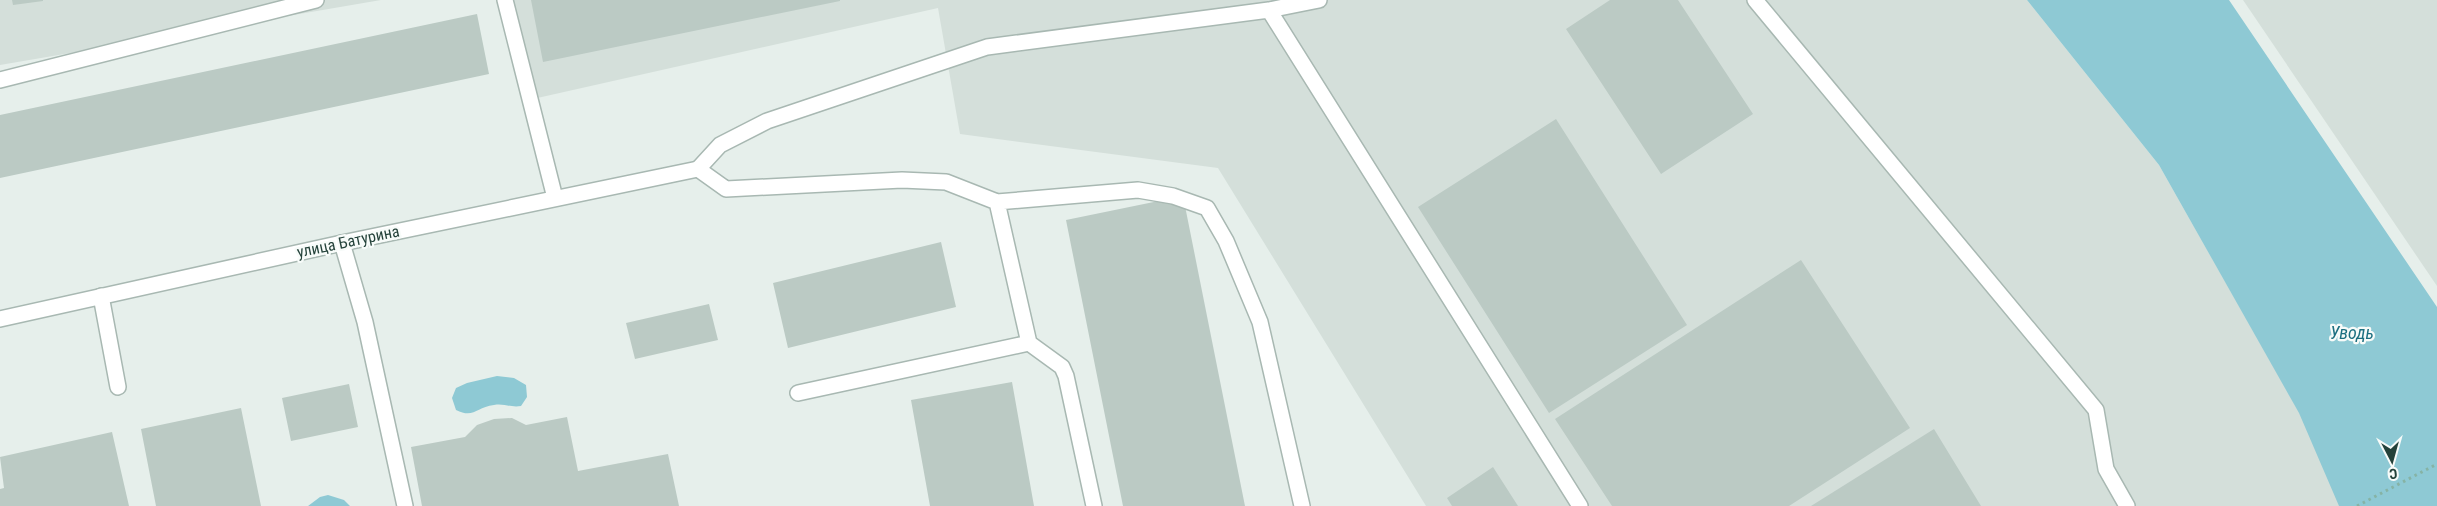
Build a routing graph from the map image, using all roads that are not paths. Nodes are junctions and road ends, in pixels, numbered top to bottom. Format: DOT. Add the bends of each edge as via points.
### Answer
graph roads {
  1 [pos="316,0"];
  2 [pos="505,0"];
  3 [pos="1319,0"];
  4 [pos="1755,0"];
  5 [pos="1269,10"];
  6 [pos="0,80"];
  7 [pos="698,169"];
  8 [pos="555,198"];
  9 [pos="997,202"];
  10 [pos="342,242"];
  11 [pos="101,296"];
  12 [pos="0,319"];
  13 [pos="1029,343"];
  14 [pos="118,387"];
  15 [pos="798,393"];
  16 [pos="405,506"];
  17 [pos="1094,506"];
  18 [pos="1302,506"];
  19 [pos="1580,506"];
  20 [pos="2127,506"];
  1 -- 6 [label="street"];
  2 -- 8 [label="street"];
  3 -- 5 [label="street"];
  4 -- 20 [label="street" via="2096,410 2106,469"];
  5 -- 7 [label="street" via="987,47 768,121 720,145"];
  5 -- 19 [label="street"];
  7 -- 8 [label="street, улица Батурина"];
  7 -- 9 [label="street" via="726,189 902,180 946,182"];
  8 -- 10 [label="street, улица Батурина"];
  9 -- 13 [label="street"];
  9 -- 18 [label="street" via="1138,190 1173,196 1207,208 1226,241 1260,322"];
  10 -- 11 [label="street, улица Батурина"];
  10 -- 16 [label="street" via="365,322"];
  11 -- 12 [label="street, улица Батурина"];
  11 -- 14 [label="street"];
  13 -- 15 [label="street"];
  13 -- 17 [label="street" via="1062,367 1066,376"];
}
